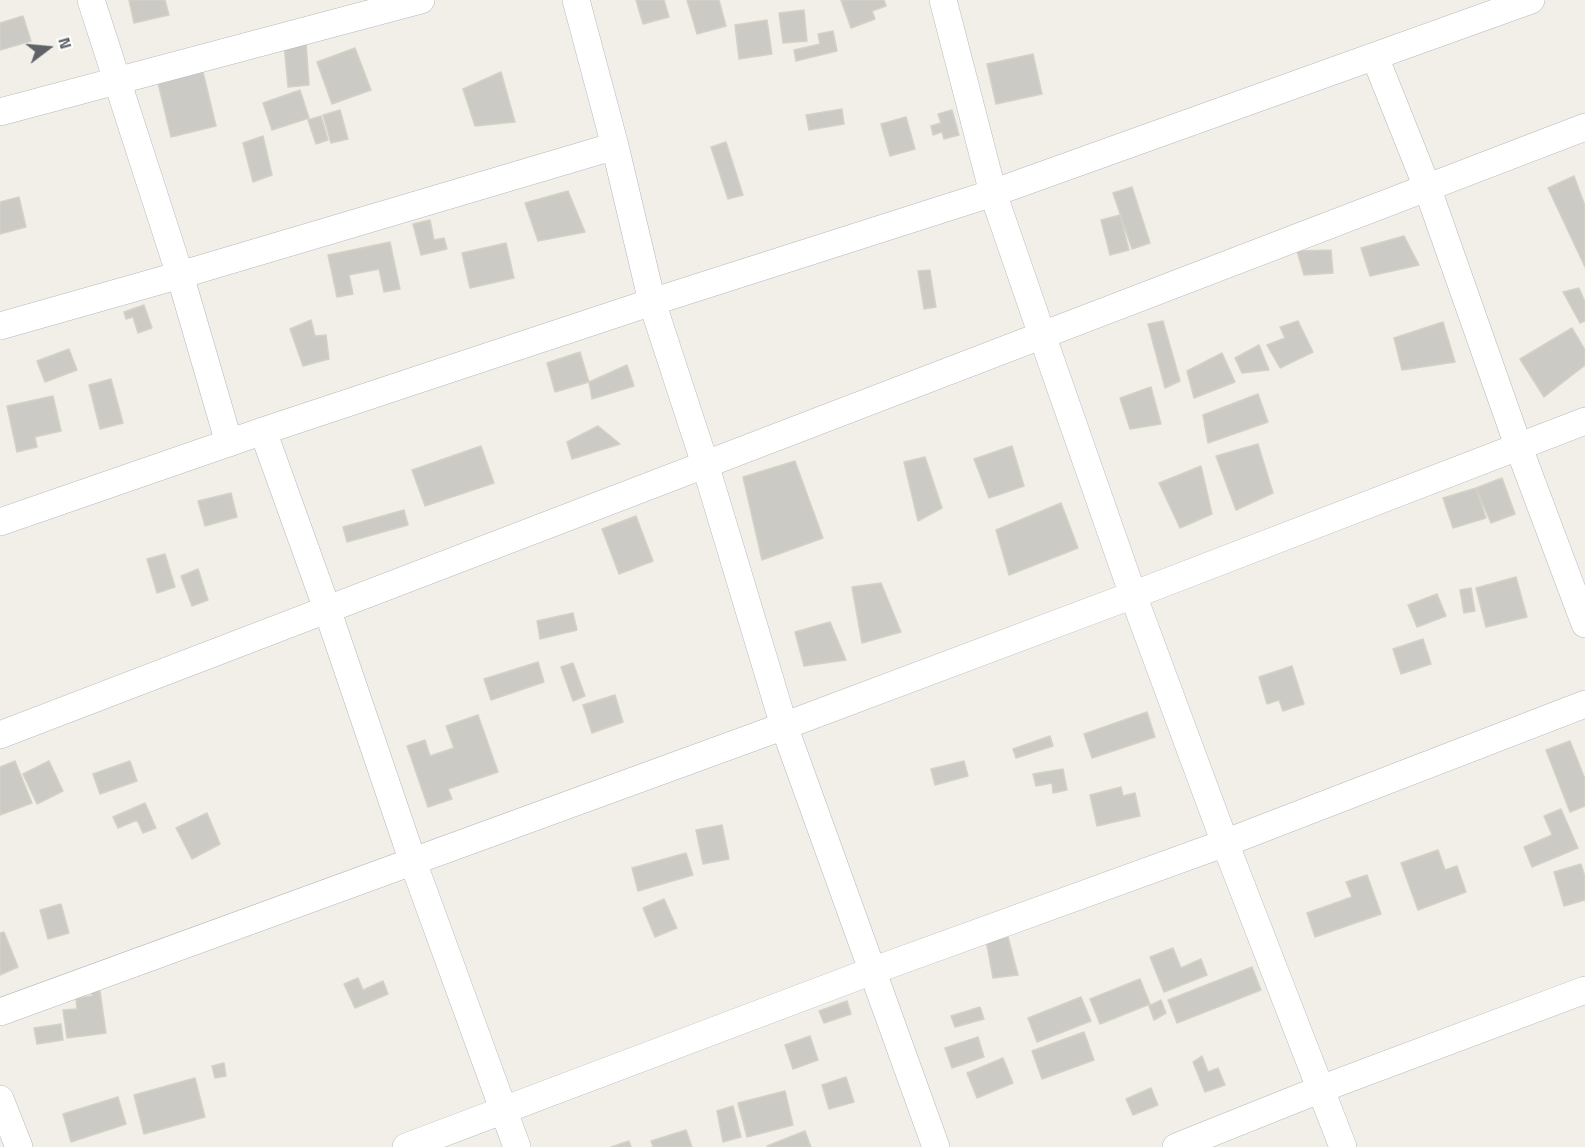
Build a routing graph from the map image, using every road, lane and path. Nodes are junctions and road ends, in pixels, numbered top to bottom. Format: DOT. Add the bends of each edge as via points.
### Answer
graph roads {
  1 [pos="91,0"];
  2 [pos="421,0"];
  3 [pos="576,0"];
  4 [pos="943,0"];
  5 [pos="1531,0"];
  6 [pos="1375,57"];
  7 [pos="117,81"];
  8 [pos="0,112"];
  9 [pos="1585,127"];
  10 [pos="615,146"];
  11 [pos="1427,188"];
  12 [pos="993,193"];
  13 [pos="180,275"];
  14 [pos="652,302"];
  15 [pos="0,326"];
  16 [pos="1042,335"];
  17 [pos="1585,422"];
  18 [pos="263,431"];
  19 [pos="229,443"];
  20 [pos="1519,448"];
  21 [pos="705,464"];
  22 [pos="0,522"];
  23 [pos="1133,595"];
  24 [pos="327,609"];
  25 [pos="1585,624"];
  26 [pos="1585,704"];
  27 [pos="784,726"];
  28 [pos="0,735"];
  29 [pos="1225,843"];
  30 [pos="413,862"];
  31 [pos="872,971"];
  32 [pos="1585,990"];
  33 [pos="0,1012"];
  34 [pos="1321,1089"];
  35 [pos="0,1099"];
  36 [pos="503,1110"];
  37 [pos="19,1147"];
  38 [pos="406,1147"];
  39 [pos="518,1147"];
  40 [pos="936,1147"];
  41 [pos="1176,1147"];
  42 [pos="1343,1147"];
  1 -- 7 [label="street"];
  2 -- 7 [label="street"];
  3 -- 10 [label="street"];
  4 -- 12 [label="street"];
  5 -- 6 [label="street"];
  6 -- 11 [label="street"];
  6 -- 12 [label="street"];
  7 -- 8 [label="street"];
  7 -- 13 [label="street"];
  9 -- 11 [label="street"];
  10 -- 13 [label="street"];
  10 -- 14 [label="street"];
  11 -- 16 [label="street"];
  11 -- 20 [label="street"];
  12 -- 14 [label="street"];
  12 -- 16 [label="street"];
  13 -- 15 [label="street"];
  13 -- 19 [label="street"];
  14 -- 18 [label="street"];
  14 -- 21 [label="street"];
  16 -- 21 [label="street"];
  16 -- 23 [label="street"];
  17 -- 20 [label="street"];
  18 -- 19 [label="street"];
  18 -- 24 [label="street"];
  19 -- 22 [label="street"];
  20 -- 23 [label="street"];
  20 -- 25 [label="street"];
  21 -- 24 [label="street"];
  21 -- 27 [label="street"];
  23 -- 27 [label="street"];
  23 -- 29 [label="street"];
  24 -- 28 [label="street"];
  24 -- 30 [label="street"];
  26 -- 29 [label="street"];
  27 -- 30 [label="street"];
  27 -- 31 [label="street"];
  29 -- 31 [label="street"];
  29 -- 34 [label="street"];
  30 -- 33 [label="street"];
  30 -- 36 [label="street"];
  31 -- 36 [label="street"];
  31 -- 40 [label="street"];
  32 -- 34 [label="street"];
  34 -- 41 [label="street"];
  34 -- 42 [label="street"];
  35 -- 37 [label="street"];
  36 -- 38 [label="street"];
  36 -- 39 [label="street"];
}
